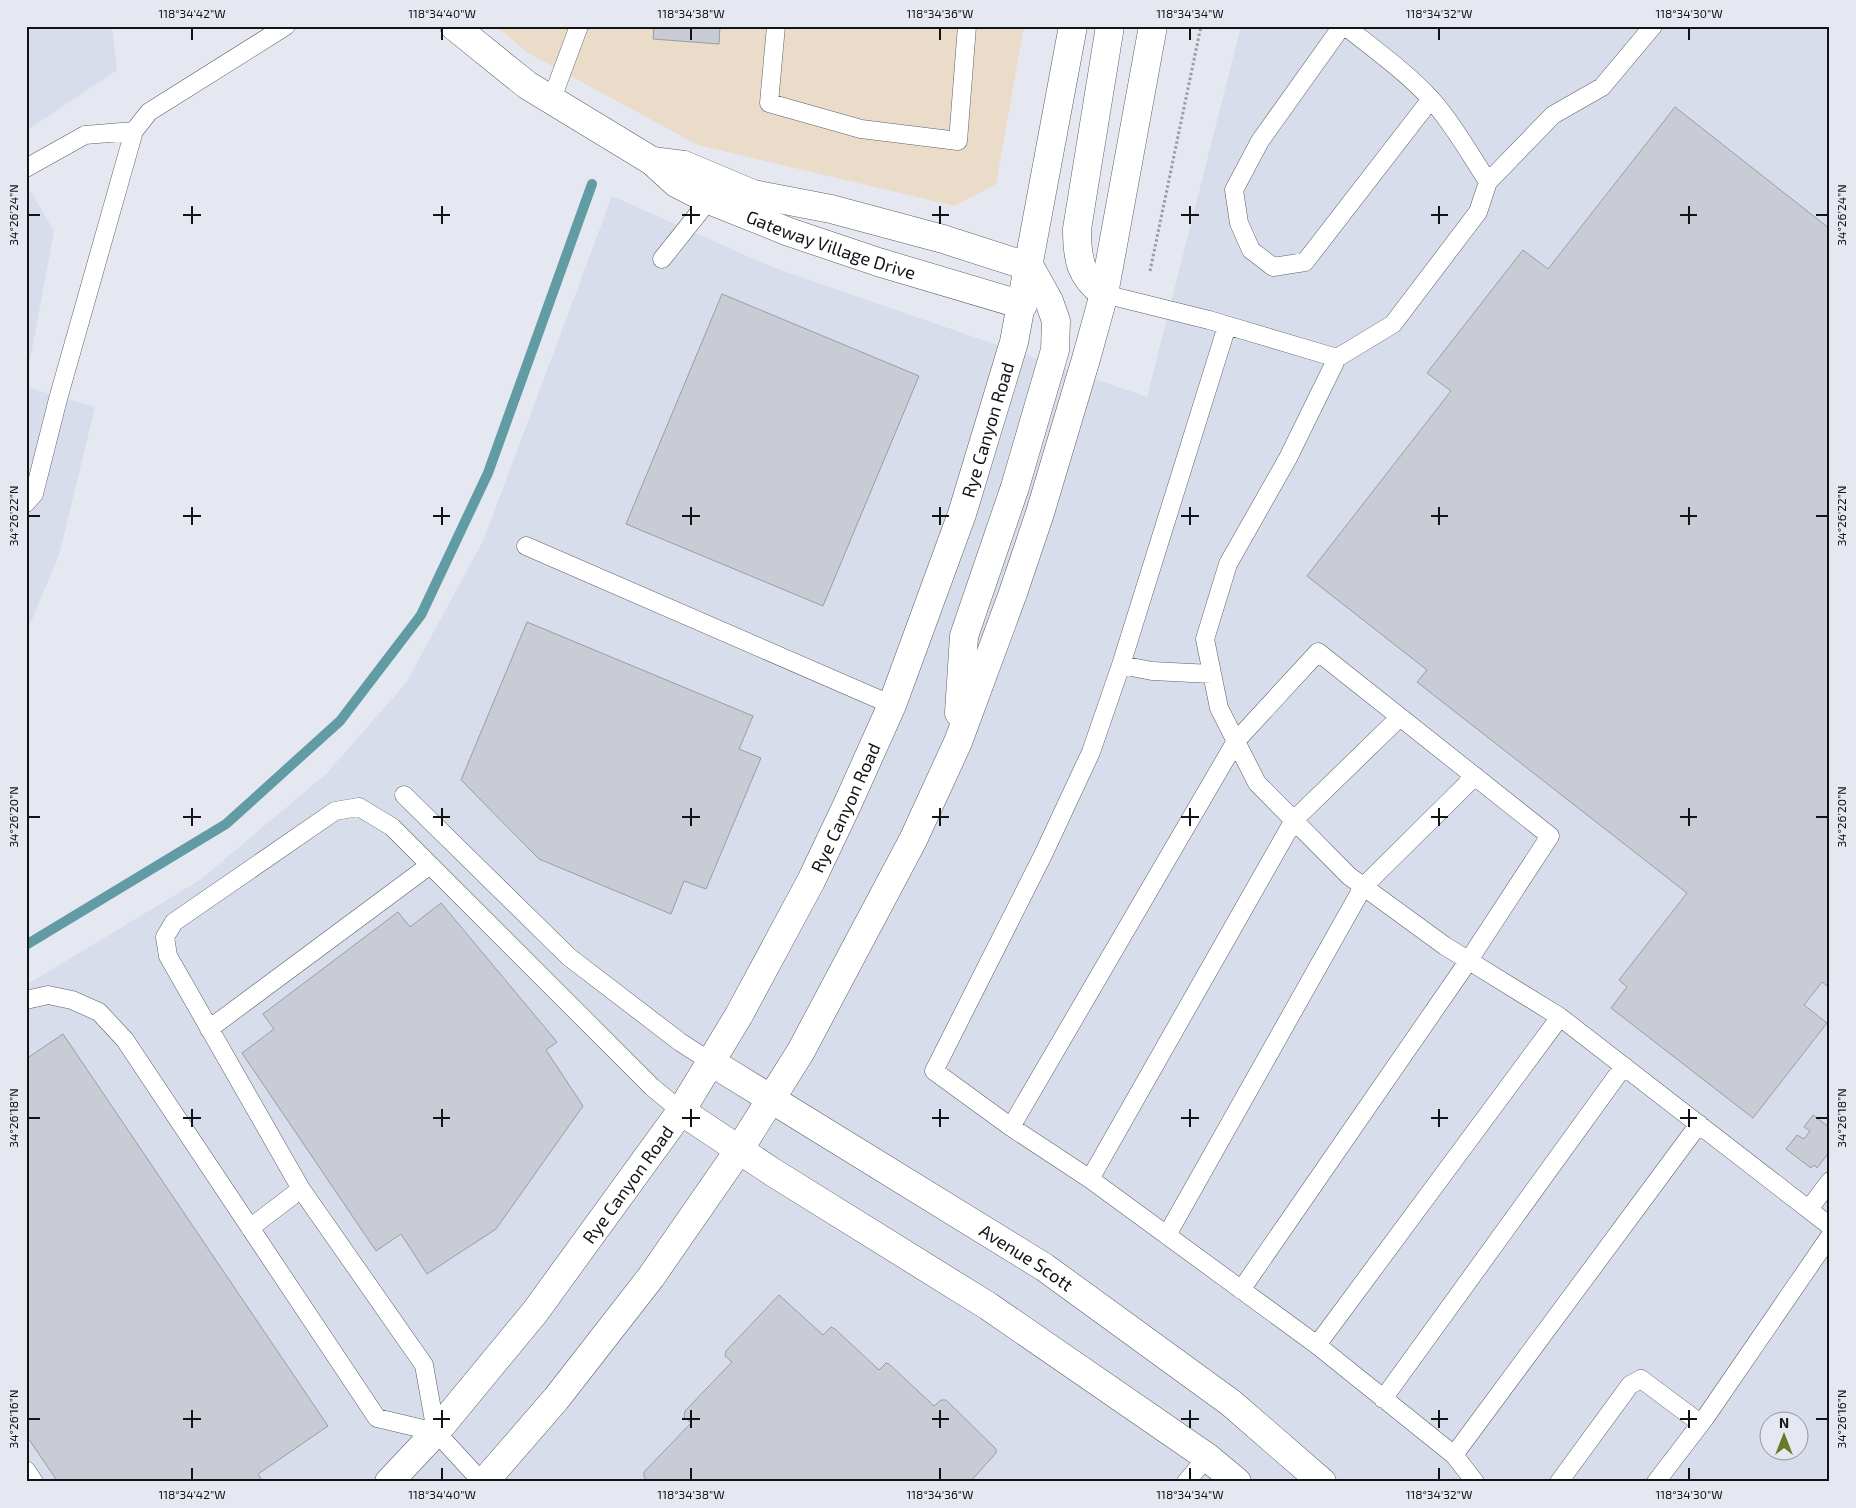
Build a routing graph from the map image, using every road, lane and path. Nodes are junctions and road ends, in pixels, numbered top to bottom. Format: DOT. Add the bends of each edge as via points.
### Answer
graph roads {
  1 [pos="286,26"];
  2 [pos="454,26"];
  3 [pos="579,26"];
  4 [pos="776,26"];
  5 [pos="968,26"];
  6 [pos="1073,26"];
  7 [pos="1110,26"];
  8 [pos="1153,26"];
  9 [pos="1201,26"];
  10 [pos="1344,26"];
  11 [pos="1653,26"];
  12 [pos="1430,99"];
  13 [pos="551,101"];
  14 [pos="134,131"];
  15 [pos="652,161"];
  16 [pos="26,168"];
  17 [pos="1488,182"];
  18 [pos="709,200"];
  19 [pos="662,259"];
  20 [pos="1030,267"];
  21 [pos="1150,271"];
  22 [pos="1104,294"];
  23 [pos="1023,305"];
  24 [pos="1227,326"];
  25 [pos="1337,358"];
  26 [pos="29,499"];
  27 [pos="526,546"];
  28 [pos="1121,664"];
  29 [pos="1212,674"];
  30 [pos="892,705"];
  31 [pos="1400,717"];
  32 [pos="1236,741"];
  33 [pos="958,742"];
  34 [pos="1475,776"];
  35 [pos="404,795"];
  36 [pos="1294,820"];
  37 [pos="430,865"];
  38 [pos="1363,887"];
  39 [pos="1469,960"];
  40 [pos="26,1000"];
  41 [pos="1560,1017"];
  42 [pos="209,1029"];
  43 [pos="711,1062"];
  44 [pos="1624,1066"];
  45 [pos="772,1099"];
  46 [pos="681,1111"];
  47 [pos="1699,1124"];
  48 [pos="1011,1127"];
  49 [pos="739,1150"];
  50 [pos="1090,1179"];
  51 [pos="1830,1181"];
  52 [pos="302,1189"];
  53 [pos="1808,1209"];
  54 [pos="1830,1226"];
  55 [pos="250,1228"];
  56 [pos="1167,1235"];
  57 [pos="1830,1236"];
  58 [pos="1241,1290"];
  59 [pos="1317,1345"];
  60 [pos="1383,1399"];
  61 [pos="1700,1423"];
  62 [pos="436,1432"];
  63 [pos="1454,1454"];
  64 [pos="1206,1457"];
  65 [pos="26,1470"];
  66 [pos="34,1482"];
  67 [pos="389,1482"];
  68 [pos="483,1482"];
  69 [pos="1186,1482"];
  70 [pos="1236,1482"];
  71 [pos="1322,1482"];
  72 [pos="1475,1482"];
  73 [pos="1559,1482"];
  74 [pos="1656,1482"];
  1 -- 14 [label="lane" via="149,112"];
  2 -- 13 [label="main road, Gateway Village Drive"];
  3 -- 13 [label="lane"];
  4 -- 5 [label="lane" via="769,103 861,129 958,141"];
  6 -- 20 [label="main road, Rye Canyon Road"];
  7 -- 22 [label="main road" via="1077,229 1083,272"];
  8 -- 22 [label="main road"];
  9 -- 21 [label="path"];
  10 -- 12 [label="lane"];
  10 -- 12 [label="lane" via="1260,141 1234,190 1239,224 1250,250 1273,267 1305,262"];
  11 -- 17 [label="lane" via="1602,88 1553,115"];
  12 -- 17 [label="lane"];
  13 -- 15 [label="main road, Gateway Village Drive"];
  14 -- 16 [label="lane" via="85,135"];
  14 -- 26 [label="lane"];
  15 -- 18 [label="main road, Gateway Village Drive" via="676,183"];
  15 -- 20 [label="main road, Gateway Village Drive" via="684,165 753,194 831,209 943,239"];
  17 -- 25 [label="lane" via="1478,212 1393,324"];
  18 -- 19 [label="lane"];
  18 -- 23 [label="main road, Gateway Village Drive" via="878,262"];
  20 -- 23 [label="main road, Rye Canyon Road"];
  20 -- 33 [label="main road" via="1056,321 1055,350 1015,487 964,636"];
  22 -- 24 [label="lane"];
  22 -- 33 [label="main road" via="1040,513"];
  23 -- 30 [label="main road, Rye Canyon Road" via="962,514"];
  24 -- 25 [label="lane"];
  24 -- 28 [label="lane"];
  25 -- 29 [label="lane" via="1288,458 1228,564 1205,638"];
  27 -- 30 [label="lane"];
  28 -- 29 [label="lane" via="1174,673"];
  28 -- 48 [label="lane" via="1091,752 934,1071"];
  29 -- 32 [label="lane" via="1219,708"];
  30 -- 43 [label="main road, Rye Canyon Road" via="811,881"];
  31 -- 32 [label="lane" via="1318,652"];
  31 -- 34 [label="lane"];
  31 -- 36 [label="lane"];
  32 -- 36 [label="lane" via="1257,783"];
  32 -- 48 [label="lane"];
  33 -- 45 [label="main road" via="913,840 801,1051"];
  34 -- 38 [label="lane"];
  34 -- 39 [label="lane" via="1550,836"];
  35 -- 43 [label="lane" via="569,957"];
  36 -- 38 [label="lane"];
  36 -- 50 [label="lane"];
  37 -- 42 [label="lane"];
  37 -- 42 [label="lane" via="392,826 359,806 335,811 174,922 166,936 168,956"];
  37 -- 46 [label="lane" via="652,1087"];
  38 -- 39 [label="lane"];
  38 -- 56 [label="lane"];
  39 -- 41 [label="lane"];
  39 -- 58 [label="lane"];
  40 -- 55 [label="lane" via="48,995 72,1000 99,1012 125,1040"];
  41 -- 44 [label="lane"];
  41 -- 59 [label="lane"];
  42 -- 52 [label="lane"];
  43 -- 45 [label="main road, Avenue Scott"];
  43 -- 46 [label="main road, Rye Canyon Road"];
  44 -- 47 [label="lane"];
  44 -- 60 [label="lane"];
  45 -- 49 [label="main road"];
  45 -- 71 [label="main road, Avenue Scott" via="1044,1267 1231,1402"];
  46 -- 49 [label="main road"];
  46 -- 62 [label="main road, Rye Canyon Road" via="535,1312"];
  47 -- 53 [label="lane"];
  47 -- 63 [label="lane"];
  48 -- 50 [label="lane"];
  49 -- 64 [label="main road" via="988,1306"];
  49 -- 68 [label="main road" via="651,1277 556,1399"];
  50 -- 56 [label="lane"];
  51 -- 53 [label="lane"];
  52 -- 55 [label="lane"];
  52 -- 62 [label="lane" via="424,1365"];
  53 -- 54 [label="lane"];
  55 -- 62 [label="lane" via="377,1418"];
  56 -- 58 [label="lane"];
  57 -- 61 [label="lane"];
  58 -- 59 [label="lane"];
  59 -- 60 [label="lane"];
  60 -- 63 [label="lane"];
  61 -- 73 [label="lane" via="1641,1379 1630,1385"];
  61 -- 74 [label="lane"];
  62 -- 67 [label="main road, Rye Canyon Road"];
  62 -- 68 [label="lane"];
  63 -- 72 [label="lane"];
  64 -- 69 [label="lane"];
  64 -- 70 [label="main road"];
  65 -- 66 [label="lane"];
}
